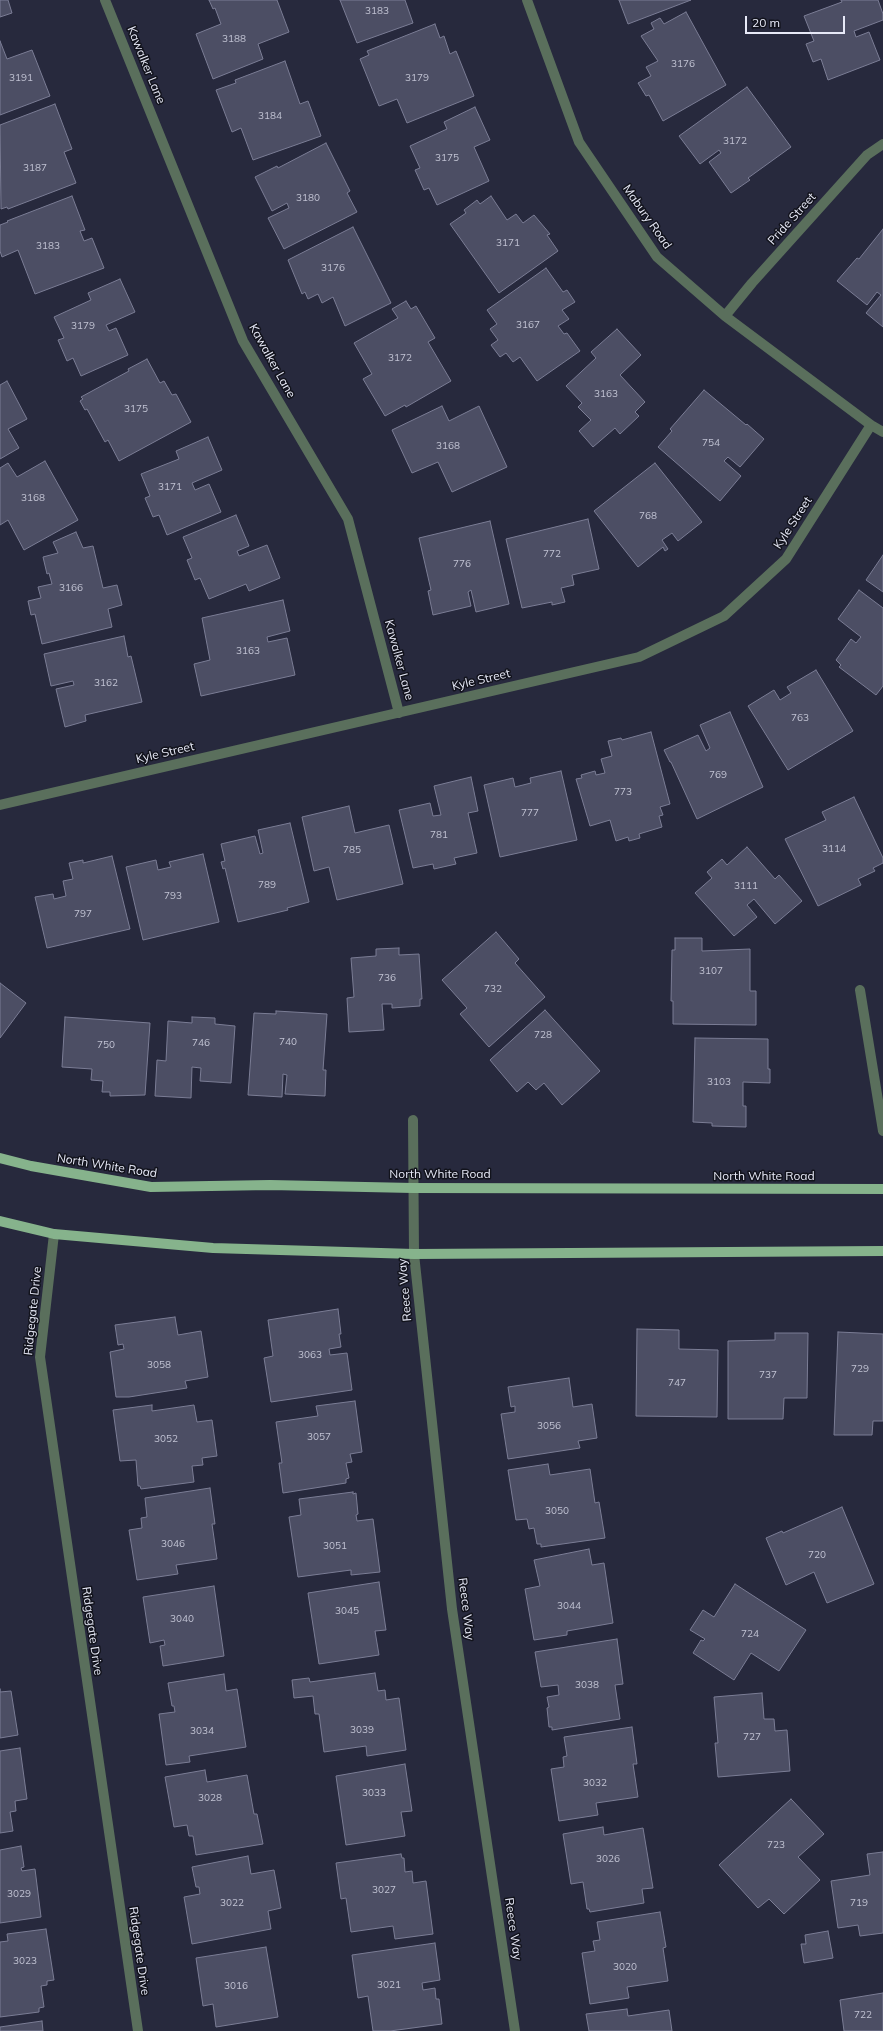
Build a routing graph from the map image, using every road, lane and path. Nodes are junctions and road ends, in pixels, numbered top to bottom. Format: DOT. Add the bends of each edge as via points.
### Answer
graph roads {
  1 [pos="105,0"];
  2 [pos="527,0"];
  3 [pos="883,144"];
  4 [pos="725,316"];
  5 [pos="871,425"];
  6 [pos="883,432"];
  7 [pos="399,712"];
  8 [pos="0,805"];
  9 [pos="860,990"];
  10 [pos="413,1120"];
  11 [pos="883,1131"];
  12 [pos="0,1158"];
  13 [pos="413,1188"];
  14 [pos="883,1189"];
  15 [pos="0,1221"];
  16 [pos="54,1234"];
  17 [pos="883,1251"];
  18 [pos="414,1254"];
  19 [pos="138,2031"];
  20 [pos="515,2031"];
  1 -- 7 [label="street, Kawalker Lane" via="243,341 348,519"];
  2 -- 4 [label="street, Mabury Road" via="579,142 657,257"];
  3 -- 4 [label="street, Pride Street" via="868,155"];
  4 -- 5 [label="street, Mabury Road"];
  5 -- 6 [label="street, Mabury Road"];
  5 -- 7 [label="street, Kyle Street" via="786,559 724,616 639,657"];
  7 -- 8 [label="street, Kyle Street"];
  9 -- 11 [label="street"];
  10 -- 13 [label="street, Reece Way"];
  12 -- 13 [label="main road, North White Road" via="31,1166 151,1187 270,1185"];
  13 -- 14 [label="main road, North White Road"];
  13 -- 18 [label="street, Reece Way"];
  15 -- 16 [label="main road"];
  16 -- 18 [label="main road" via="213,1248"];
  16 -- 19 [label="street, Ridgegate Drive" via="40,1357"];
  17 -- 18 [label="main road"];
  18 -- 20 [label="street, Reece Way" via="452,1609"];
}
